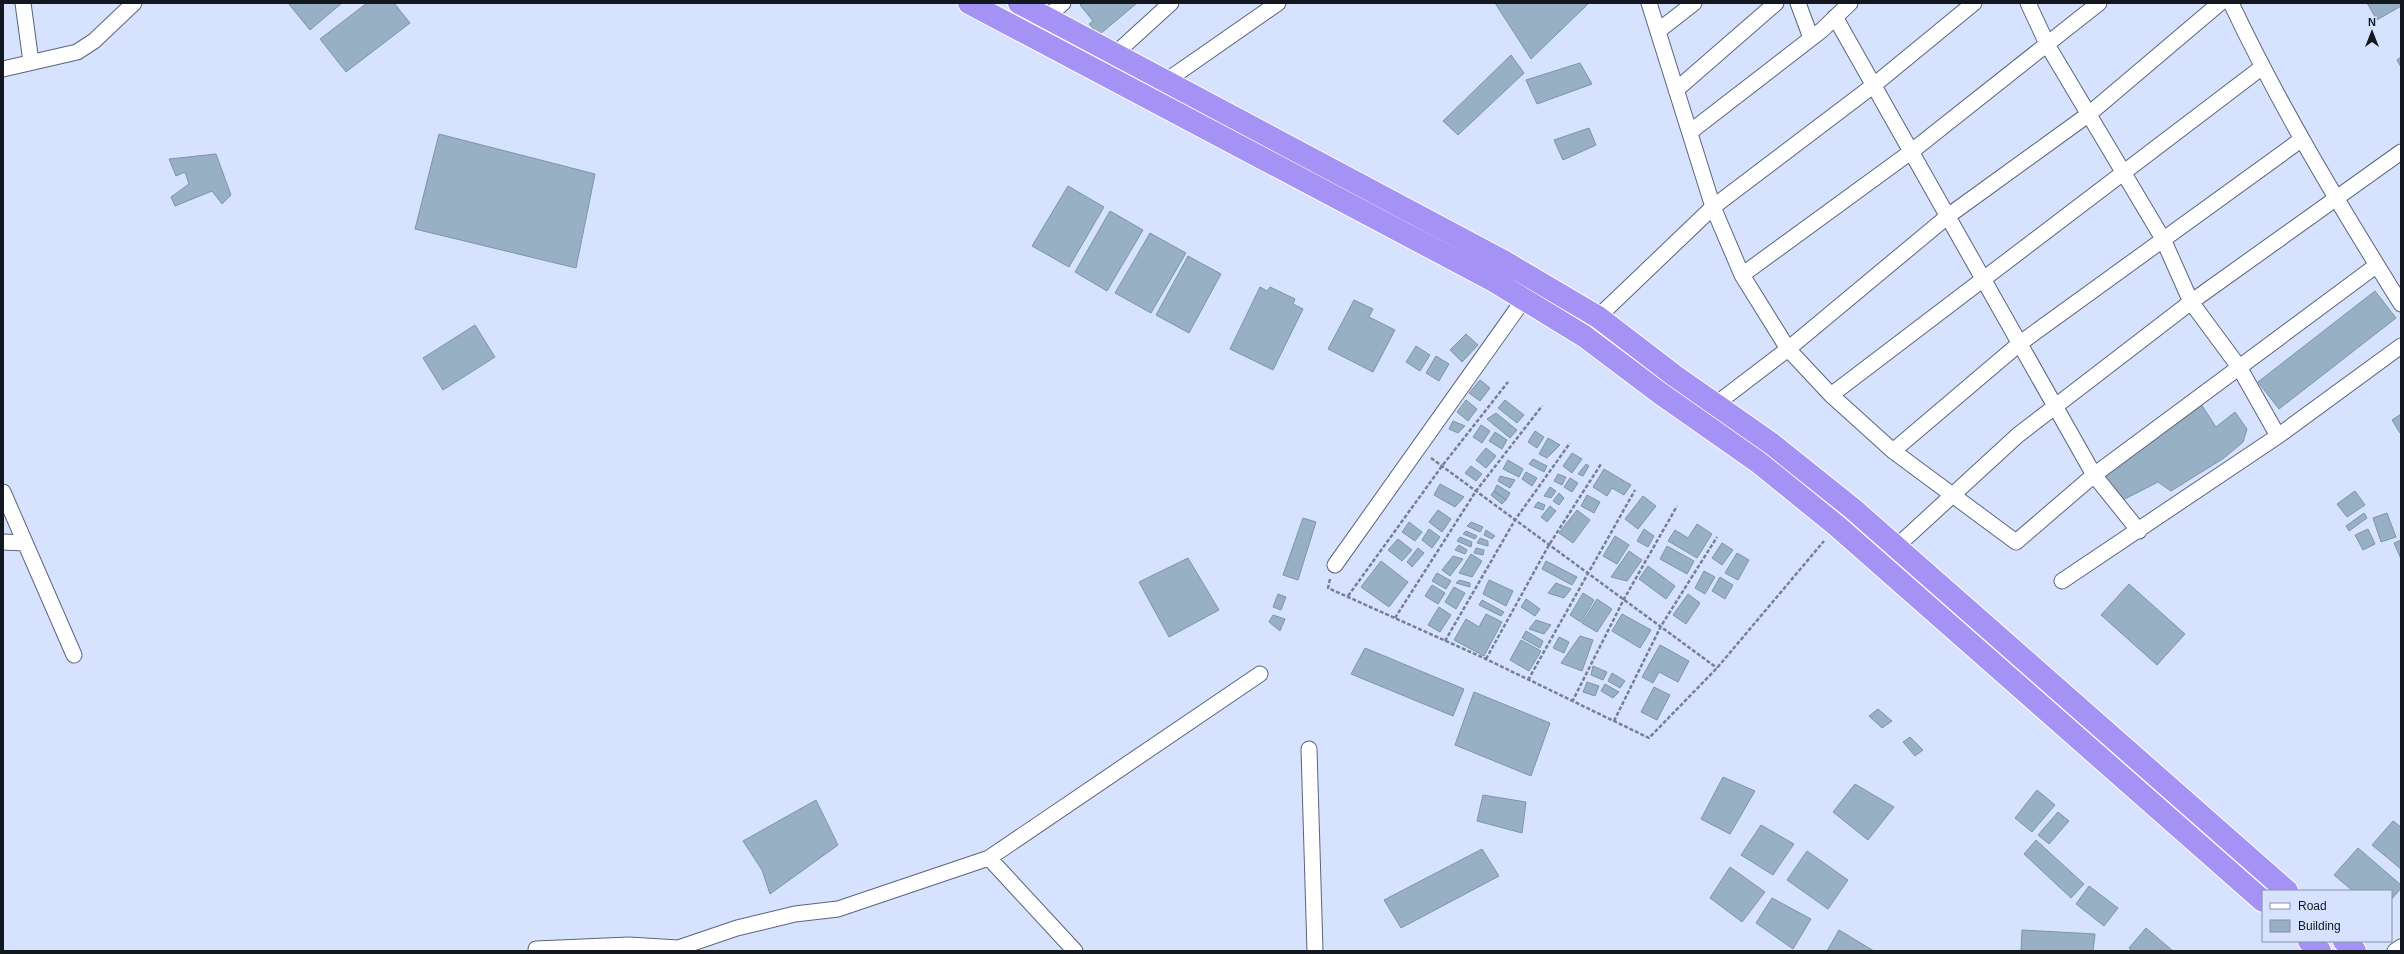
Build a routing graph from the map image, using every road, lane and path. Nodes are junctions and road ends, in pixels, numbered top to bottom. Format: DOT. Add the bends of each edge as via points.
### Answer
graph roads {
  1 [pos="22,3"];
  2 [pos="134,3"];
  3 [pos="969,3"];
  4 [pos="1019,3"];
  5 [pos="1063,3"];
  6 [pos="1171,3"];
  7 [pos="1278,3"];
  8 [pos="1649,3"];
  9 [pos="1694,3"];
  10 [pos="1776,3"];
  11 [pos="1798,3"];
  12 [pos="1850,3"];
  13 [pos="1974,3"];
  14 [pos="2028,3"];
  15 [pos="2099,3"];
  16 [pos="2220,3"];
  17 [pos="2231,3"];
  18 [pos="1835,17"];
  19 [pos="1046,18"];
  20 [pos="1658,31"];
  21 [pos="1811,38"];
  22 [pos="2048,46"];
  23 [pos="1115,54"];
  24 [pos="31,62"];
  25 [pos="3,68"];
  26 [pos="2261,68"];
  27 [pos="1166,81"];
  28 [pos="1874,85"];
  29 [pos="1676,90"];
  30 [pos="2089,114"];
  31 [pos="1690,132"];
  32 [pos="2302,139"];
  33 [pos="1912,151"];
  34 [pos="2401,152"];
  35 [pos="2124,172"];
  36 [pos="2336,198"];
  37 [pos="1713,207"];
  38 [pos="1948,216"];
  39 [pos="2162,239"];
  40 [pos="2377,265"];
  41 [pos="1742,274"];
  42 [pos="1983,280"];
  43 [pos="1524,299"];
  44 [pos="2191,302"];
  45 [pos="2401,304"];
  46 [pos="1598,317"];
  47 [pos="2019,344"];
  48 [pos="2401,346"];
  49 [pos="1788,349"];
  50 [pos="2239,367"];
  51 [pos="1508,382"];
  52 [pos="1831,395"];
  53 [pos="1716,404"];
  54 [pos="1542,406"];
  55 [pos="2055,406"];
  56 [pos="2278,436"];
  57 [pos="1570,443"];
  58 [pos="1418,449"];
  59 [pos="1894,451"];
  60 [pos="1601,464"];
  61 [pos="1442,466"];
  62 [pos="2094,475"];
  63 [pos="1635,490"];
  64 [pos="1476,491"];
  65 [pos="3,492"];
  66 [pos="1952,493"];
  67 [pos="1677,506"];
  68 [pos="1515,520"];
  69 [pos="1837,526"];
  70 [pos="2139,531"];
  71 [pos="1717,537"];
  72 [pos="3,542"];
  73 [pos="25,543"];
  74 [pos="1549,545"];
  75 [pos="1896,547"];
  76 [pos="1335,565"];
  77 [pos="1587,573"];
  78 [pos="2062,581"];
  79 [pos="1348,596"];
  80 [pos="1624,599"];
  81 [pos="1395,618"];
  82 [pos="1661,626"];
  83 [pos="1444,640"];
  84 [pos="74,655"];
  85 [pos="1486,659"];
  86 [pos="1717,668"];
  87 [pos="1260,674"];
  88 [pos="1528,680"];
  89 [pos="1572,702"];
  90 [pos="1614,721"];
  91 [pos="1308,749"];
  92 [pos="989,858"];
  93 [pos="2286,890"];
  94 [pos="2262,900"];
  95 [pos="2310,942"];
  96 [pos="2345,942"];
  97 [pos="2401,947"];
  98 [pos="680,949"];
  99 [pos="536,950"];
  100 [pos="1075,951"];
  101 [pos="1315,951"];
  102 [pos="2320,951"];
  103 [pos="2355,951"];
  104 [pos="2395,951"];
  1 -- 24 [label="street"];
  2 -- 24 [label="street" via="94,41 77,52"];
  3 -- 43 [label="highway"];
  4 -- 19 [label="highway"];
  5 -- 19 [label="street"];
  6 -- 23 [label="street"];
  7 -- 27 [label="street"];
  8 -- 20 [label="street"];
  9 -- 20 [label="street"];
  10 -- 29 [label="street"];
  11 -- 21 [label="street"];
  12 -- 18 [label="street"];
  13 -- 28 [label="street"];
  14 -- 22 [label="street"];
  15 -- 22 [label="street"];
  16 -- 30 [label="street"];
  17 -- 26 [label="street"];
  18 -- 21 [label="street"];
  18 -- 28 [label="street"];
  19 -- 23 [label="highway"];
  20 -- 29 [label="street"];
  21 -- 31 [label="street"];
  22 -- 30 [label="street"];
  22 -- 33 [label="street"];
  23 -- 27 [label="highway"];
  24 -- 25 [label="street"];
  26 -- 32 [label="street"];
  26 -- 35 [label="street"];
  27 -- 46 [label="highway" via="1505,262"];
  28 -- 33 [label="street"];
  28 -- 37 [label="street"];
  29 -- 31 [label="street"];
  30 -- 35 [label="street"];
  30 -- 38 [label="street"];
  31 -- 37 [label="street"];
  32 -- 36 [label="street"];
  32 -- 39 [label="street"];
  33 -- 38 [label="street"];
  33 -- 41 [label="street"];
  34 -- 36 [label="street"];
  35 -- 39 [label="street"];
  35 -- 42 [label="street"];
  36 -- 40 [label="street"];
  36 -- 44 [label="street"];
  37 -- 41 [label="street"];
  37 -- 46 [label="street"];
  38 -- 42 [label="street"];
  38 -- 49 [label="street"];
  39 -- 44 [label="street"];
  39 -- 47 [label="street"];
  40 -- 45 [label="street"];
  40 -- 50 [label="street"];
  41 -- 49 [label="street"];
  42 -- 47 [label="street"];
  42 -- 52 [label="street"];
  43 -- 58 [label="street"];
  43 -- 69 [label="highway" via="1584,336 1758,462"];
  44 -- 50 [label="street"];
  44 -- 55 [label="street"];
  46 -- 53 [label="highway"];
  47 -- 55 [label="street"];
  47 -- 59 [label="street"];
  48 -- 56 [label="street"];
  49 -- 52 [label="street"];
  49 -- 53 [label="street"];
  50 -- 56 [label="street"];
  50 -- 62 [label="street"];
  51 -- 61 [label="path"];
  52 -- 59 [label="street"];
  53 -- 75 [label="highway" via="1778,449"];
  54 -- 64 [label="path"];
  55 -- 62 [label="street"];
  55 -- 66 [label="street"];
  56 -- 70 [label="street"];
  57 -- 68 [label="path"];
  58 -- 61 [label="path"];
  58 -- 76 [label="street"];
  59 -- 66 [label="street"];
  60 -- 74 [label="path"];
  61 -- 64 [label="path"];
  61 -- 79 [label="path"];
  62 -- 66 [label="street" via="2016,542"];
  62 -- 70 [label="street"];
  63 -- 77 [label="path"];
  64 -- 68 [label="path"];
  64 -- 81 [label="path"];
  65 -- 73 [label="street"];
  66 -- 75 [label="street"];
  67 -- 80 [label="path"];
  68 -- 74 [label="path"];
  68 -- 83 [label="path"];
  69 -- 86 [label="path"];
  69 -- 94 [label="highway"];
  70 -- 78 [label="street"];
  71 -- 82 [label="path"];
  72 -- 73 [label="street"];
  73 -- 84 [label="street"];
  74 -- 77 [label="path"];
  74 -- 85 [label="path"];
  75 -- 93 [label="highway"];
  76 -- 79 [label="path" via="1328,588"];
  77 -- 80 [label="path"];
  77 -- 88 [label="path"];
  79 -- 81 [label="path"];
  80 -- 82 [label="path"];
  80 -- 89 [label="path"];
  81 -- 83 [label="path"];
  82 -- 86 [label="path"];
  82 -- 90 [label="path"];
  83 -- 85 [label="path"];
  85 -- 88 [label="path"];
  86 -- 90 [label="path" via="1649,738"];
  87 -- 92 [label="street"];
  88 -- 89 [label="path"];
  89 -- 90 [label="path"];
  91 -- 101 [label="street"];
  92 -- 98 [label="street" via="838,909 795,914 737,928"];
  92 -- 100 [label="street"];
  95 -- 102 [label="highway"];
  96 -- 103 [label="highway"];
  97 -- 104 [label="street"];
  98 -- 99 [label="street" via="629,945"];
}
